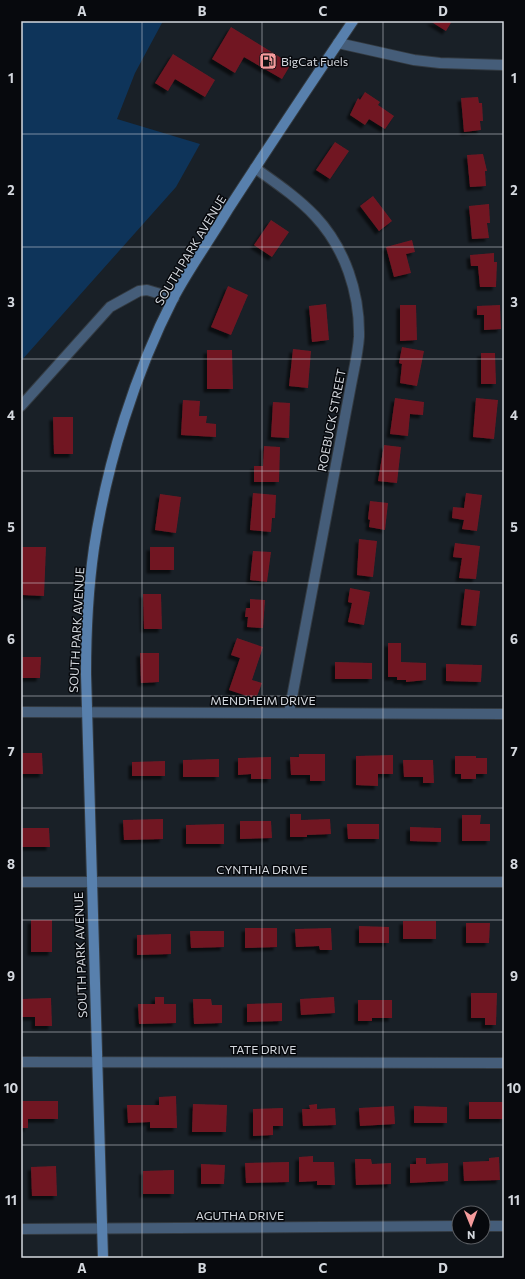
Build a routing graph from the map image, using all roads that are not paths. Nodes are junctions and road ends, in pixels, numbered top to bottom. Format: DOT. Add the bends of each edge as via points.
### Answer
graph roads {
  1 [pos="353,21"];
  2 [pos="338,43"];
  3 [pos="504,65"];
  4 [pos="255,168"];
  5 [pos="174,298"];
  6 [pos="21,406"];
  7 [pos="21,712"];
  8 [pos="86,712"];
  9 [pos="289,713"];
  10 [pos="504,714"];
  11 [pos="21,882"];
  12 [pos="91,882"];
  13 [pos="504,882"];
  14 [pos="21,1062"];
  15 [pos="97,1062"];
  16 [pos="504,1063"];
  17 [pos="451,1226"];
  18 [pos="491,1226"];
  19 [pos="504,1226"];
  20 [pos="21,1229"];
  21 [pos="102,1229"];
  22 [pos="103,1258"];
  1 -- 2 [label="street, SOUTH PARK AVENUE"];
  2 -- 3 [label="street" via="414,60"];
  2 -- 4 [label="street, SOUTH PARK AVENUE"];
  4 -- 5 [label="street, SOUTH PARK AVENUE"];
  4 -- 9 [label="street, ROEBUCK STREET" via="295,197 330,235 348,269 358,319 358,338 351,385"];
  5 -- 6 [label="street" via="139,290 110,307"];
  5 -- 8 [label="street, SOUTH PARK AVENUE" via="124,420 106,488 94,548 89,594"];
  7 -- 8 [label="street, MENDHEIM DRIVE"];
  8 -- 9 [label="street, MENDHEIM DRIVE"];
  8 -- 12 [label="street, SOUTH PARK AVENUE"];
  9 -- 10 [label="street, MENDHEIM DRIVE"];
  11 -- 12 [label="street, CYNTHIA DRIVE"];
  12 -- 13 [label="street, CYNTHIA DRIVE"];
  12 -- 15 [label="street, SOUTH PARK AVENUE"];
  14 -- 15 [label="street, TATE DRIVE"];
  15 -- 16 [label="street, TATE DRIVE"];
  15 -- 21 [label="street, SOUTH PARK AVENUE"];
  17 -- 21 [label="street, AGUTHA DRIVE"];
  18 -- 19 [label="street"];
  20 -- 21 [label="street, AGUTHA DRIVE"];
  21 -- 22 [label="street, SOUTH PARK AVENUE"];
}
